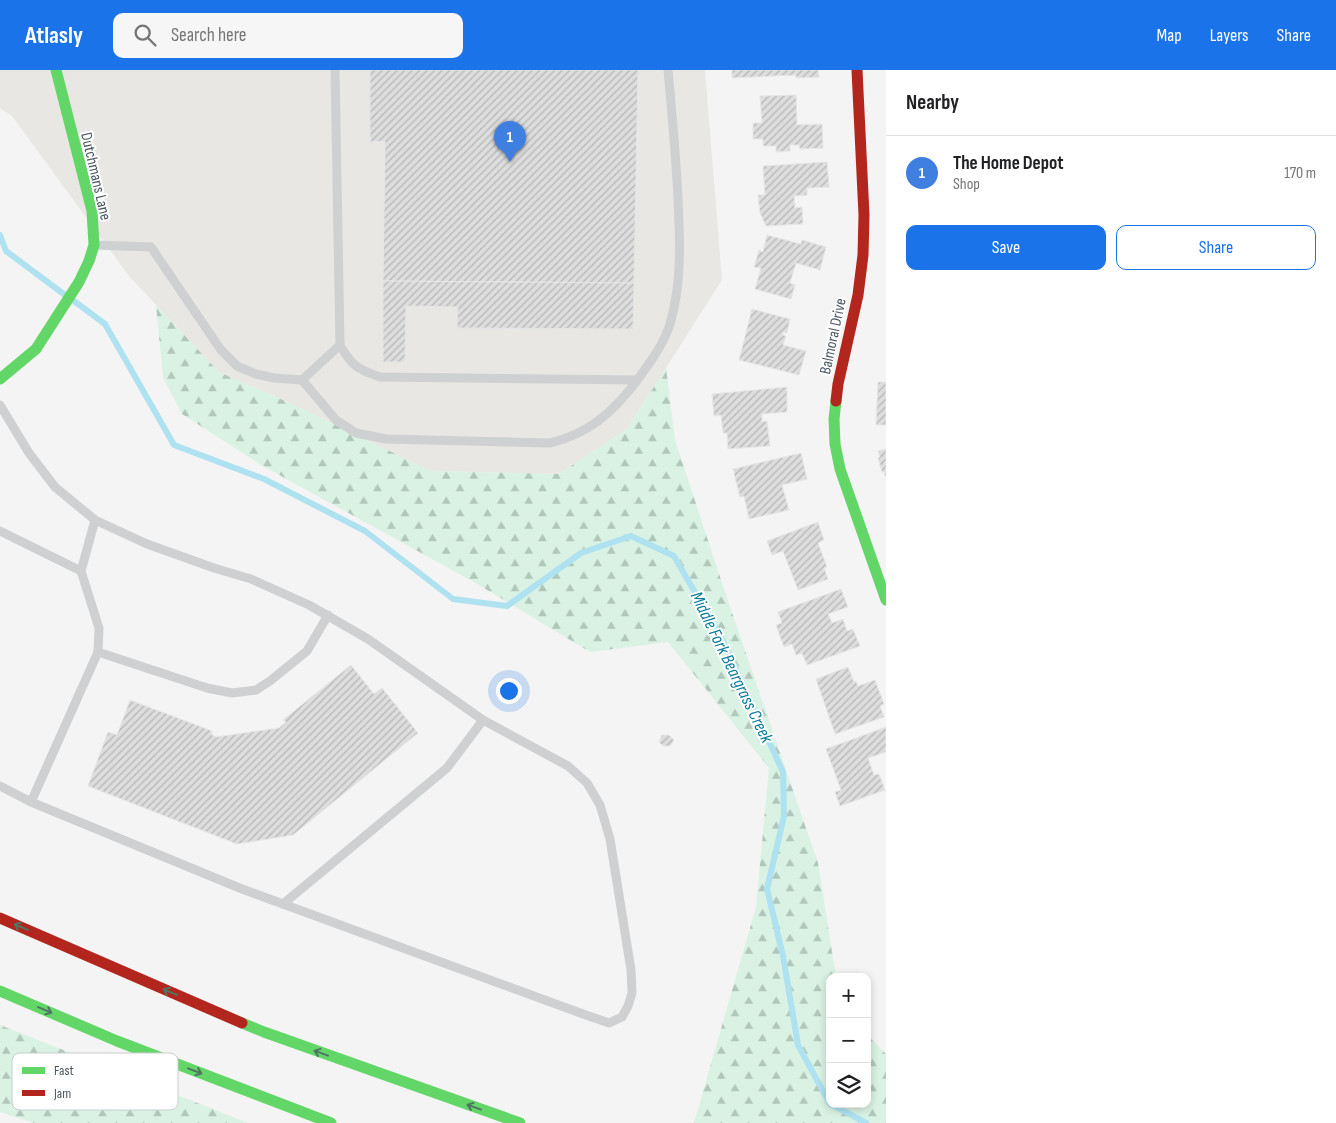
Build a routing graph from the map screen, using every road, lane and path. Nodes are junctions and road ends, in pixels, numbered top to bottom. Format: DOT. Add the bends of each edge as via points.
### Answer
graph roads {
  1 [pos="56,70"];
  2 [pos="335,70"];
  3 [pos="668,70"];
  4 [pos="857,70"];
  5 [pos="94,245"];
  6 [pos="340,345"];
  7 [pos="0,379"];
  8 [pos="302,380"];
  9 [pos="637,380"];
  10 [pos="0,405"];
  11 [pos="95,520"];
  12 [pos="0,531"];
  13 [pos="81,571"];
  14 [pos="886,600"];
  15 [pos="328,615"];
  16 [pos="98,652"];
  17 [pos="483,720"];
  18 [pos="0,786"];
  19 [pos="31,802"];
  20 [pos="283,904"];
  21 [pos="0,918"];
  22 [pos="0,991"];
  23 [pos="147,1053"];
  24 [pos="178,1065"];
  25 [pos="331,1123"];
  26 [pos="520,1123"];
  1 -- 5 [label="main road, Dutchmans Lane" via="92,211"];
  2 -- 6 [label="lane"];
  3 -- 9 [label="lane" via="676,155 681,252 679,280 670,325 656,355"];
  4 -- 14 [label="main road, Balmoral Drive" via="863,255 858,295 838,384 834,427 840,469"];
  5 -- 7 [label="main road, Dutchmans Lane" via="79,282 36,349"];
  5 -- 8 [label="lane" via="151,247 221,350 237,366 274,378"];
  6 -- 8 [label="lane"];
  6 -- 9 [label="lane" via="349,362 380,377"];
  8 -- 9 [label="lane" via="336,420 356,432 386,439 550,443 592,426 611,411"];
  10 -- 11 [label="lane" via="29,453 55,487"];
  11 -- 13 [label="lane"];
  11 -- 15 [label="lane" via="147,544 251,579"];
  12 -- 13 [label="lane"];
  13 -- 16 [label="lane" via="99,628"];
  15 -- 16 [label="lane" via="307,651 256,690 232,693 207,688"];
  15 -- 17 [label="lane" via="368,639"];
  16 -- 19 [label="lane"];
  17 -- 20 [label="lane" via="447,768"];
  17 -- 20 [label="lane" via="568,766 586,783 600,805 610,839 631,970 632,993 622,1017 609,1022 584,1014"];
  18 -- 19 [label="lane"];
  19 -- 20 [label="lane"];
  26 -- 21 [label="main road, one-way" via="264,1032"];
  22 -- 23 [label="main road, one-way"];
  24 -- 25 [label="main road, one-way"];
}
